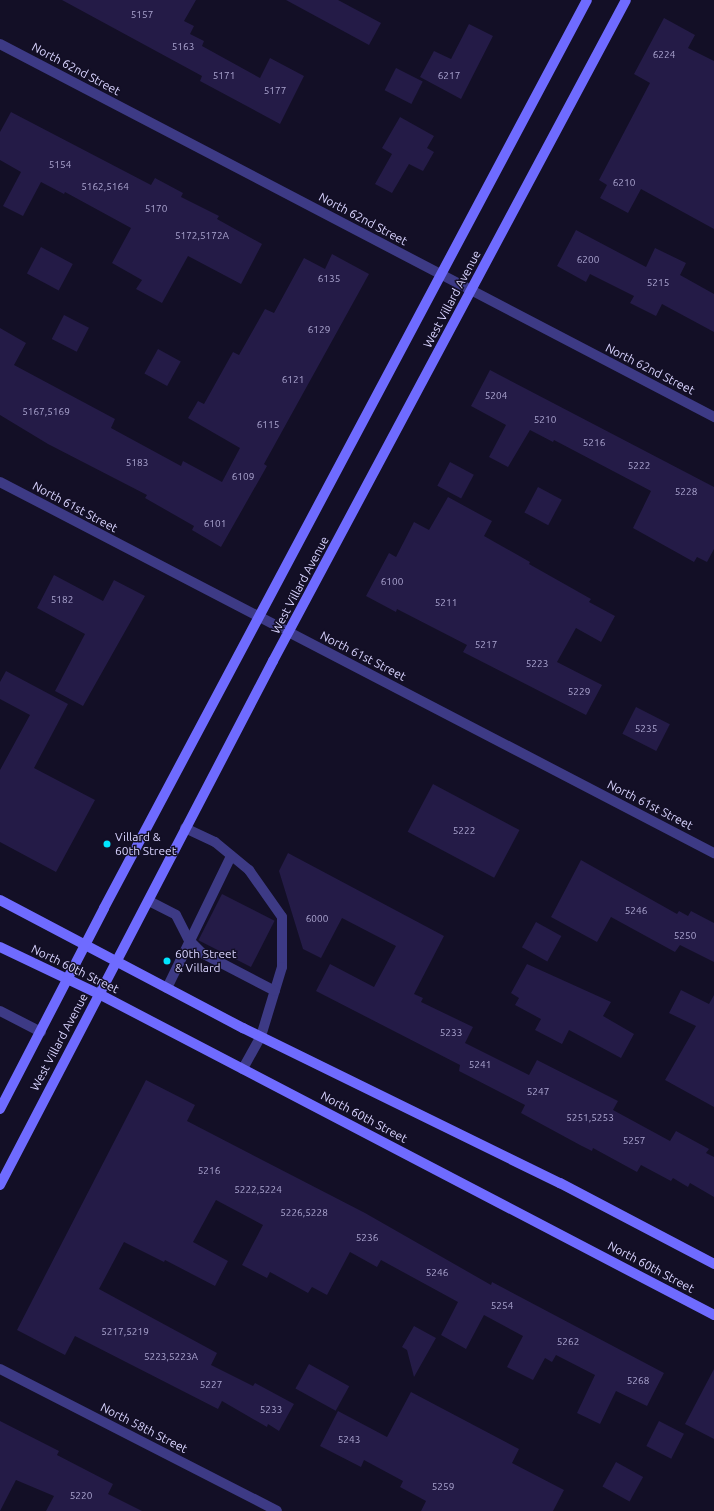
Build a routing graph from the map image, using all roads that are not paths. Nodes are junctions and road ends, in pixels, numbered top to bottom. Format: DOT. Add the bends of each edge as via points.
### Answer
graph roads {
  1 [pos="587,0"];
  2 [pos="626,0"];
  3 [pos="0,44"];
  4 [pos="441,275"];
  5 [pos="471,291"];
  6 [pos="714,417"];
  7 [pos="0,482"];
  8 [pos="260,617"];
  9 [pos="289,634"];
  10 [pos="185,828"];
  11 [pos="714,853"];
  12 [pos="231,856"];
  13 [pos="0,900"];
  14 [pos="149,901"];
  15 [pos="189,940"];
  16 [pos="84,945"];
  17 [pos="0,947"];
  18 [pos="117,963"];
  19 [pos="68,979"];
  20 [pos="167,988"];
  21 [pos="275,991"];
  22 [pos="99,994"];
  23 [pos="0,1011"];
  24 [pos="41,1032"];
  25 [pos="261,1036"];
  26 [pos="243,1069"];
  27 [pos="0,1110"];
  28 [pos="0,1185"];
  29 [pos="714,1264"];
  30 [pos="714,1315"];
  31 [pos="0,1369"];
  32 [pos="276,1511"];
  1 -- 4 [label="street, West Villard Avenue"];
  2 -- 5 [label="street, West Villard Avenue"];
  3 -- 4 [label="street, North 62nd Street"];
  4 -- 5 [label="street, North 62nd Street"];
  4 -- 8 [label="street, West Villard Avenue"];
  5 -- 6 [label="street, North 62nd Street"];
  5 -- 9 [label="street, West Villard Avenue"];
  7 -- 8 [label="street, North 61st Street"];
  8 -- 9 [label="street, North 61st Street"];
  8 -- 16 [label="street, West Villard Avenue"];
  9 -- 10 [label="street, West Villard Avenue"];
  9 -- 11 [label="street, North 61st Street"];
  10 -- 12 [label="street" via="215,842"];
  10 -- 14 [label="street, West Villard Avenue"];
  12 -- 15 [label="street"];
  12 -- 21 [label="street" via="249,870 282,917 282,967"];
  13 -- 16 [label="street, North 60th Street"];
  14 -- 15 [label="street" via="176,915"];
  14 -- 18 [label="street, West Villard Avenue"];
  15 -- 20 [label="street"];
  15 -- 21 [label="street" via="202,953"];
  16 -- 18 [label="street, North 60th Street"];
  16 -- 19 [label="street, West Villard Avenue"];
  17 -- 19 [label="street, North 60th Street"];
  18 -- 20 [label="street, North 60th Street"];
  18 -- 22 [label="street, West Villard Avenue"];
  19 -- 22 [label="street, North 60th Street"];
  19 -- 24 [label="street, West Villard Avenue"];
  20 -- 25 [label="street, North 60th Street"];
  21 -- 25 [label="street"];
  22 -- 26 [label="street, North 60th Street"];
  22 -- 28 [label="street, West Villard Avenue"];
  23 -- 24 [label="street"];
  24 -- 27 [label="street, West Villard Avenue"];
  25 -- 26 [label="street"];
  25 -- 29 [label="street, North 60th Street" via="560,1183"];
  26 -- 30 [label="street, North 60th Street"];
  31 -- 32 [label="street, North 58th Street"];
}
